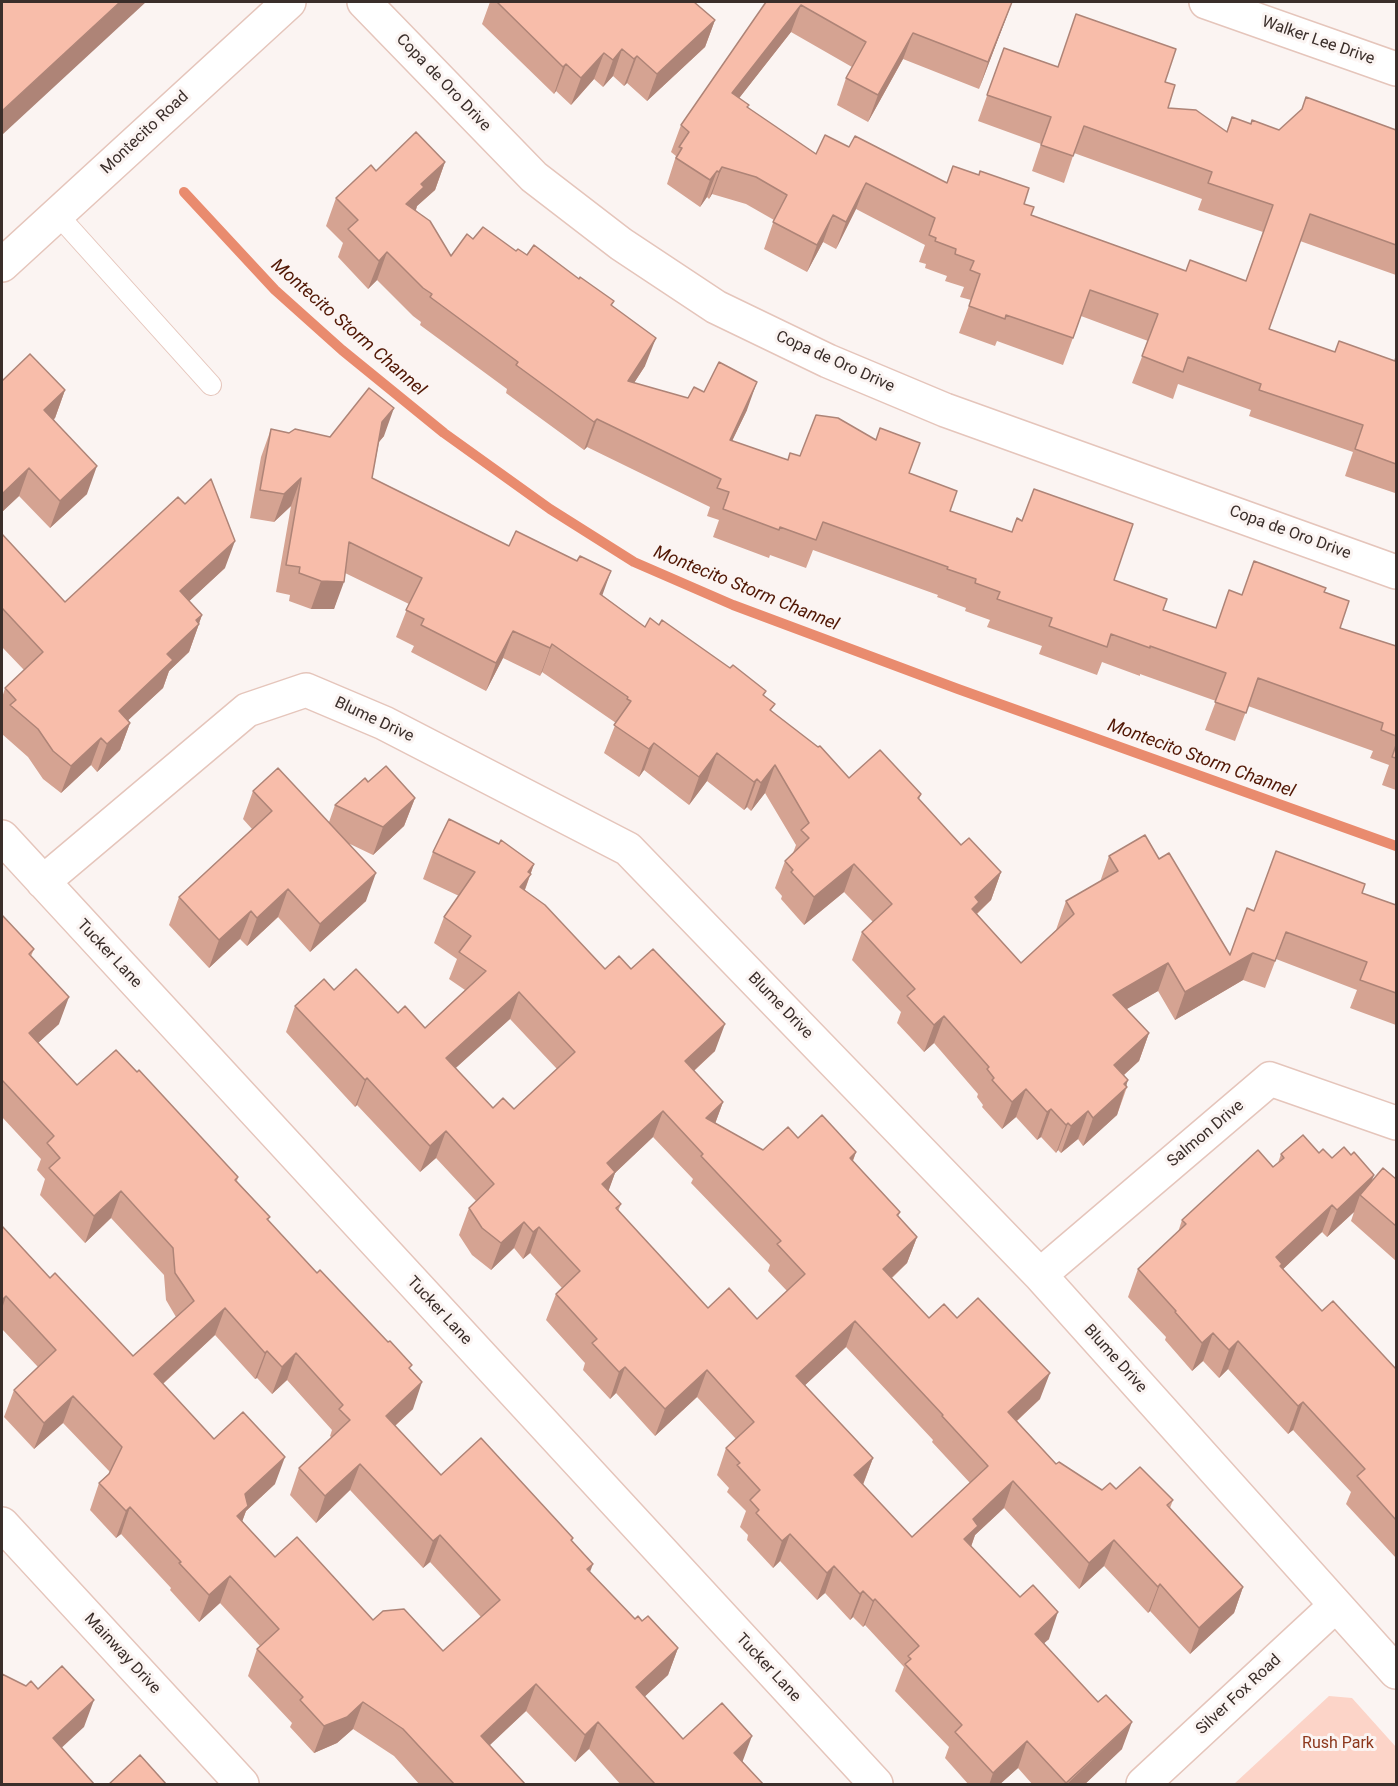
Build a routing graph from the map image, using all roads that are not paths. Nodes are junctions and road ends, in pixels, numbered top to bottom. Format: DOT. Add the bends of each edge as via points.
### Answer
graph roads {
  1 [pos="289,2"];
  2 [pos="363,2"];
  3 [pos="1206,2"];
  4 [pos="1396,69"];
  5 [pos="57,214"];
  6 [pos="2,265"];
  7 [pos="212,385"];
  8 [pos="1396,572"];
  9 [pos="2,837"];
  10 [pos="43,882"];
  11 [pos="1396,1123"];
  12 [pos="1040,1275"];
  13 [pos="2,1524"];
  14 [pos="1335,1606"];
  15 [pos="1396,1672"];
  16 [pos="242,1785"];
  17 [pos="876,1785"];
  18 [pos="1143,1785"];
  1 -- 5 [label="street, Montecito Road"];
  2 -- 8 [label="street, Copa de Oro Drive" via="534,177 621,244 717,307 828,362 945,410"];
  3 -- 4 [label="street, Walker Lee Drive"];
  5 -- 6 [label="street, Montecito Road"];
  5 -- 7 [label="lane"];
  9 -- 10 [label="street, Tucker Lane"];
  10 -- 12 [label="street, Blume Drive" via="247,710 306,690 384,723 628,849"];
  10 -- 17 [label="street, Tucker Lane"];
  11 -- 12 [label="street, Salmon Drive" via="1270,1080"];
  12 -- 14 [label="street, Blume Drive"];
  13 -- 16 [label="street, Mainway Drive"];
  14 -- 15 [label="street, Blume Drive"];
  14 -- 18 [label="street, Silver Fox Road"];
}
